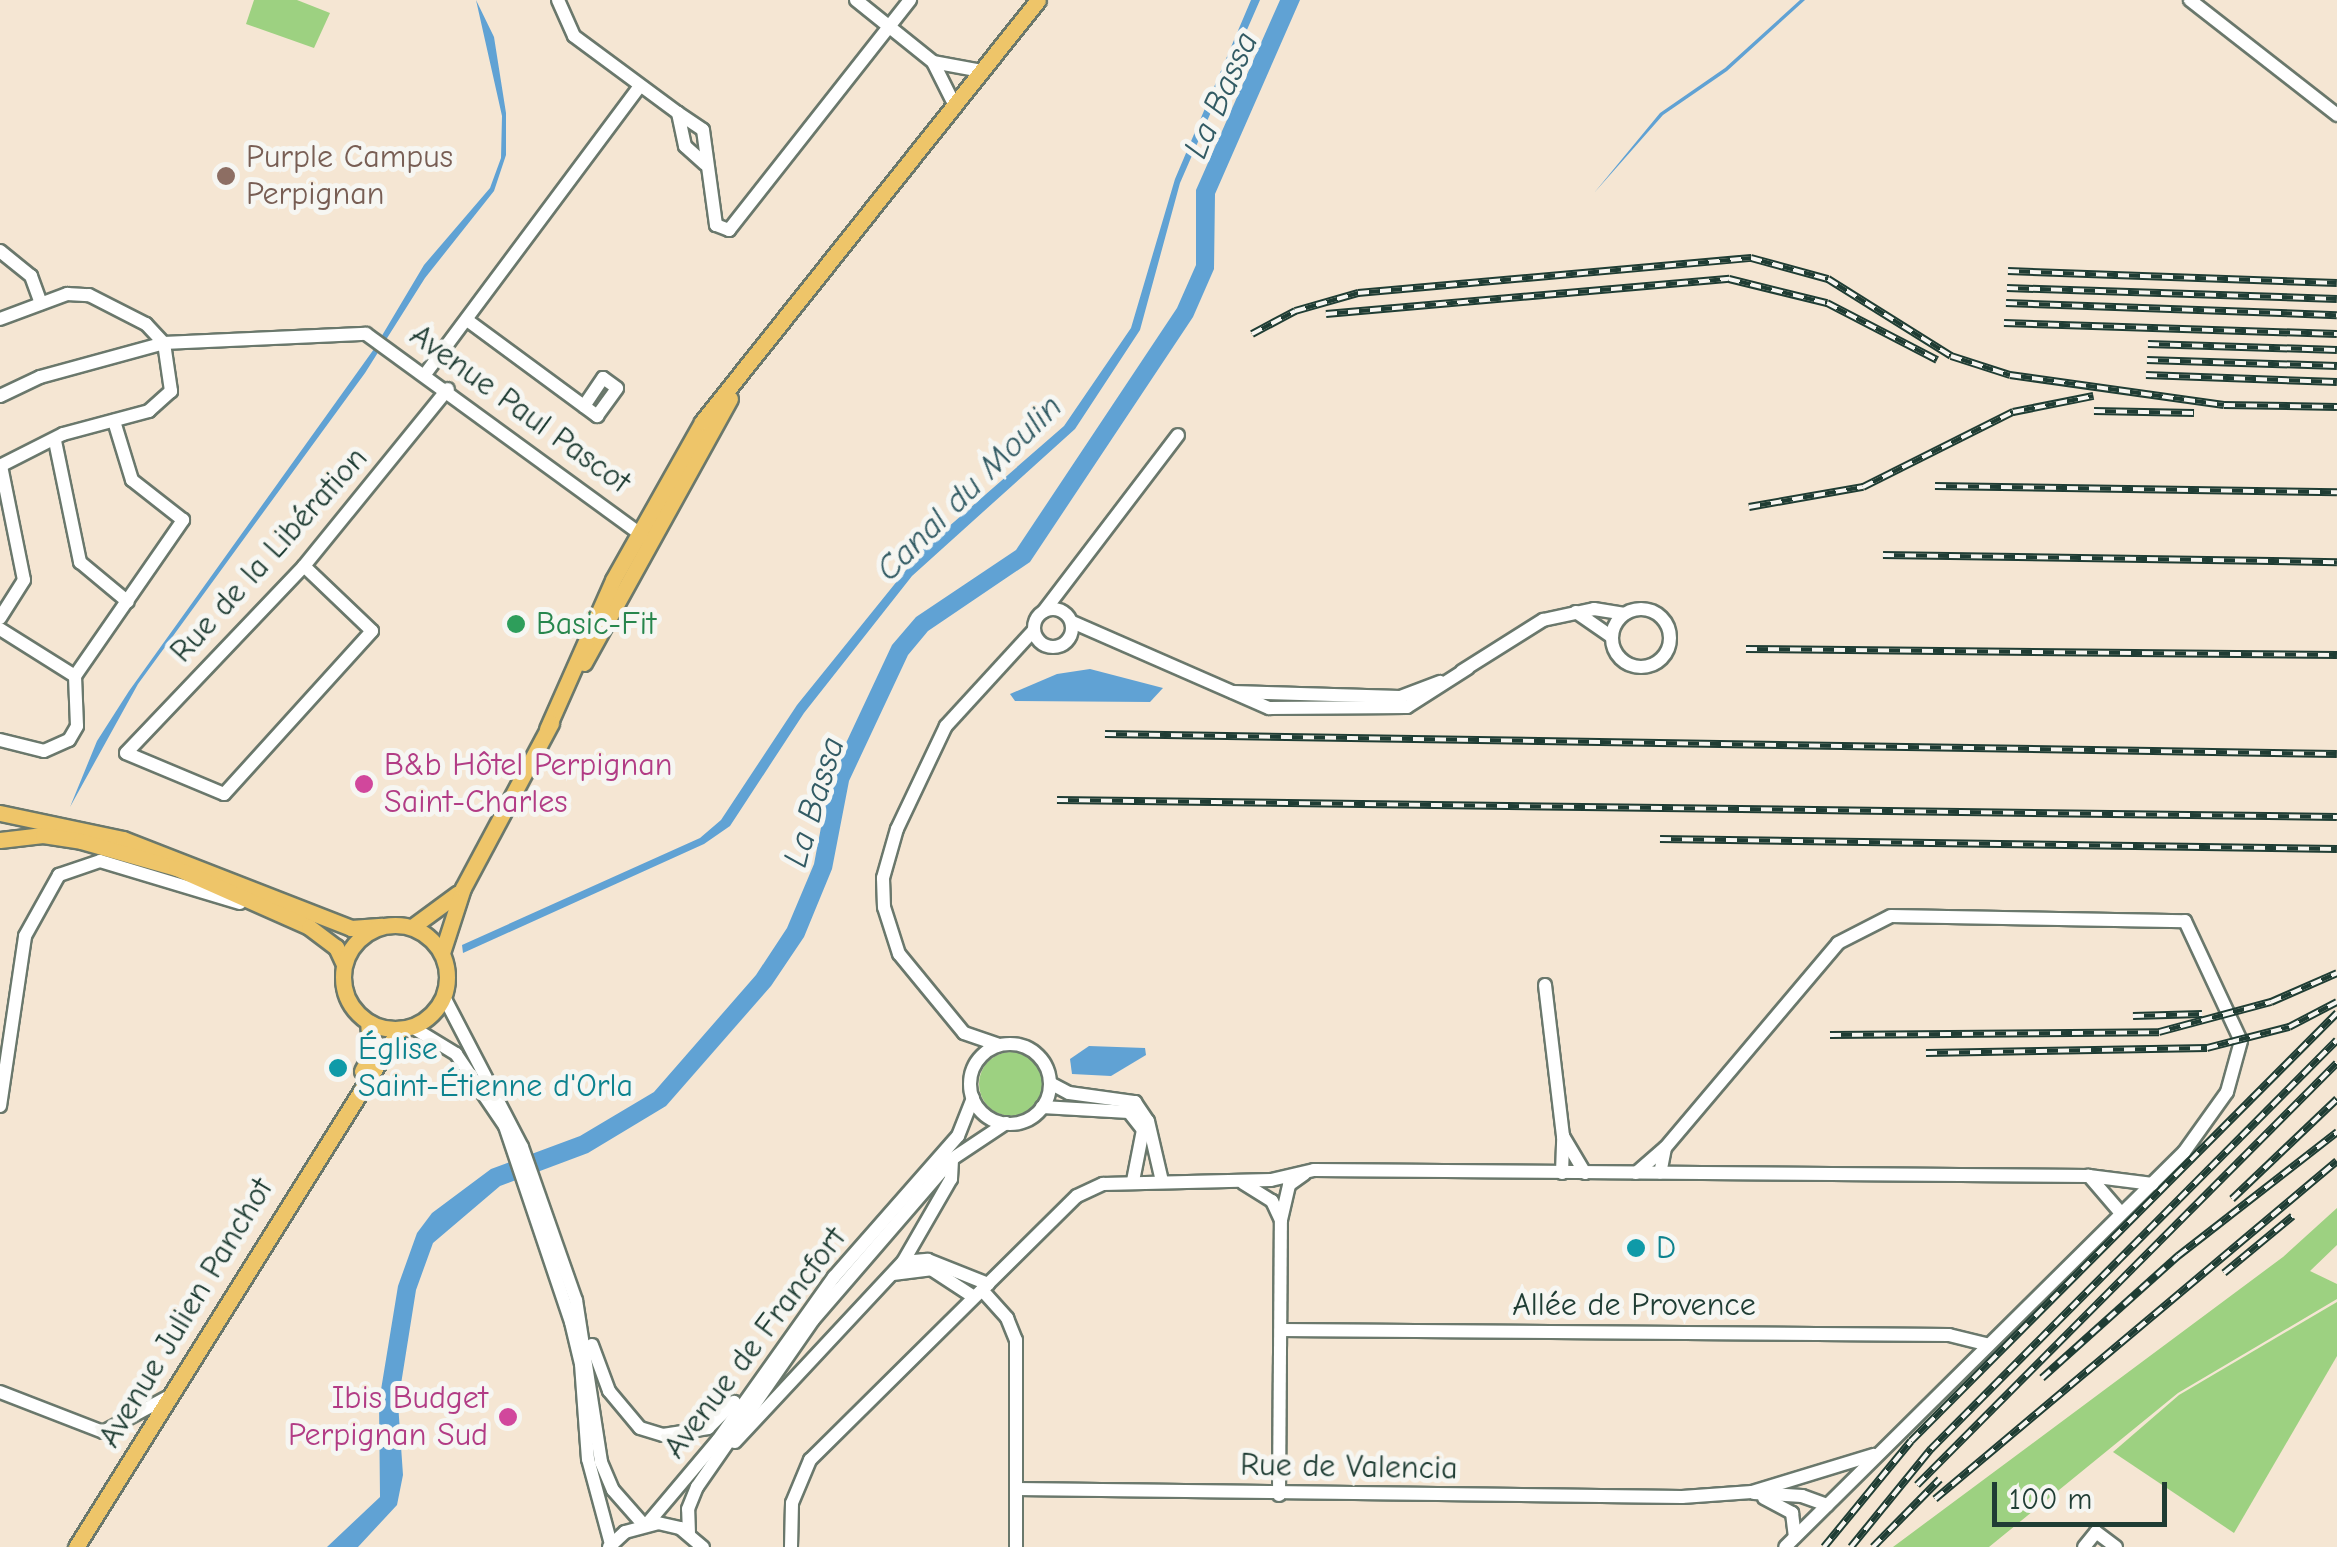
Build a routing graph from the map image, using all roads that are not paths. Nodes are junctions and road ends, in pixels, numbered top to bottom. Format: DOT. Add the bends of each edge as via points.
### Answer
graph roads {
  1 [pos="558,0"];
  2 [pos="856,0"];
  3 [pos="910,0"];
  4 [pos="1038,0"];
  5 [pos="2190,0"];
  6 [pos="1020,23"];
  7 [pos="889,26"];
  8 [pos="934,62"];
  9 [pos="976,70"];
  10 [pos="640,87"];
  11 [pos="952,100"];
  12 [pos="678,113"];
  13 [pos="2337,115"];
  14 [pos="907,160"];
  15 [pos="705,164"];
  16 [pos="0,251"];
  17 [pos="41,303"];
  18 [pos="0,319"];
  19 [pos="467,320"];
  20 [pos="164,343"];
  21 [pos="426,373"];
  22 [pos="448,389"];
  23 [pos="0,396"];
  24 [pos="584,406"];
  25 [pos="114,421"];
  26 [pos="1178,435"];
  27 [pos="55,441"];
  28 [pos="0,466"];
  29 [pos="645,537"];
  30 [pos="304,566"];
  31 [pos="1071,572"];
  32 [pos="128,602"];
  33 [pos="1044,611"];
  34 [pos="1573,611"];
  35 [pos="1625,614"];
  36 [pos="0,618"];
  37 [pos="1070,618"];
  38 [pos="0,629"];
  39 [pos="1034,630"];
  40 [pos="1612,637"];
  41 [pos="1064,644"];
  42 [pos="1112,644"];
  43 [pos="1046,646"];
  44 [pos="1009,660"];
  45 [pos="75,676"];
  46 [pos="0,740"];
  47 [pos="0,813"];
  48 [pos="0,840"];
  49 [pos="463,888"];
  50 [pos="285,914"];
  51 [pos="382,926"];
  52 [pos="412,927"];
  53 [pos="442,953"];
  54 [pos="344,964"];
  55 [pos="1545,985"];
  56 [pos="444,997"];
  57 [pos="368,1022"];
  58 [pos="405,1028"];
  59 [pos="964,1033"];
  60 [pos="999,1046"];
  61 [pos="973,1068"];
  62 [pos="1050,1083"];
  63 [pos="973,1098"];
  64 [pos="0,1106"];
  65 [pos="1042,1107"];
  66 [pos="344,1109"];
  67 [pos="1006,1124"];
  68 [pos="1564,1136"];
  69 [pos="517,1148"];
  70 [pos="1665,1148"];
  71 [pos="952,1160"];
  72 [pos="1314,1170"];
  73 [pos="1562,1173"];
  74 [pos="1585,1173"];
  75 [pos="1636,1173"];
  76 [pos="1660,1173"];
  77 [pos="2089,1176"];
  78 [pos="1134,1181"];
  79 [pos="1162,1181"];
  80 [pos="1240,1182"];
  81 [pos="530,1184"];
  82 [pos="2152,1184"];
  83 [pos="2120,1212"];
  84 [pos="1280,1220"];
  85 [pos="904,1262"];
  86 [pos="893,1274"];
  87 [pos="981,1290"];
  88 [pos="576,1300"];
  89 [pos="814,1302"];
  90 [pos="1281,1330"];
  91 [pos="1986,1344"];
  92 [pos="0,1392"];
  93 [pos="166,1398"];
  94 [pos="722,1452"];
  95 [pos="1881,1452"];
  96 [pos="1825,1472"];
  97 [pos="1279,1495"];
  98 [pos="1757,1495"];
  99 [pos="1017,1496"];
  100 [pos="1831,1501"];
  101 [pos="645,1524"];
  102 [pos="690,1534"];
  103 [pos="1790,1542"];
  104 [pos="610,1546"];
  105 [pos="76,1547"];
  106 [pos="702,1547"];
  107 [pos="791,1547"];
  108 [pos="1016,1547"];
  109 [pos="2084,1547"];
  110 [pos="2116,1547"];
  1 -- 10 [label="street" via="574,36"];
  2 -- 7 [label="street"];
  3 -- 7 [label="street"];
  4 -- 6 [label="main road"];
  5 -- 13 [label="street"];
  6 -- 9 [label="main road"];
  6 -- 14 [label="main road" via="948,120"];
  7 -- 8 [label="street"];
  7 -- 15 [label="street" via="728,230 716,225"];
  8 -- 9 [label="street"];
  8 -- 11 [label="street"];
  9 -- 11 [label="main road"];
  10 -- 12 [label="street"];
  10 -- 19 [label="street"];
  11 -- 14 [label="main road"];
  12 -- 15 [label="street" via="685,146"];
  12 -- 15 [label="street" via="702,130"];
  14 -- 29 [label="main road" via="760,350"];
  16 -- 17 [label="street" via="32,276"];
  17 -- 18 [label="street"];
  17 -- 20 [label="street" via="89,295 146,324"];
  19 -- 21 [label="street"];
  19 -- 24 [label="street"];
  20 -- 21 [label="street, Avenue Paul Pascot" via="341,330 366,334"];
  20 -- 23 [label="street, Avenue Paul Pascot" via="40,377"];
  20 -- 25 [label="street" via="171,391 164,403"];
  21 -- 22 [label="street, Avenue Paul Pascot"];
  22 -- 29 [label="street, Avenue Paul Pascot"];
  22 -- 30 [label="street, Rue de la Libération"];
  25 -- 27 [label="street"];
  25 -- 32 [label="street" via="132,480 183,520"];
  26 -- 31 [label="street"];
  27 -- 28 [label="street"];
  27 -- 32 [label="street" via="80,562"];
  28 -- 36 [label="street" via="24,580"];
  29 -- 49 [label="main road"];
  30 -- 30 [label="street, Rue de la Libération" via="126,753 224,794 372,632"];
  31 -- 33 [label="street"];
  31 -- 37 [label="street"];
  32 -- 45 [label="street"];
  33 -- 37 [label="street"];
  33 -- 39 [label="street"];
  34 -- 35 [label="street"];
  34 -- 40 [label="street"];
  34 -- 42 [label="street" via="1542,620 1422,700 1390,710 1269,708"];
  35 -- 40 [label="street"];
  35 -- 40 [label="street" via="1649,610 1664,620 1670,639 1664,655 1651,665 1628,664"];
  37 -- 41 [label="street"];
  37 -- 42 [label="street"];
  38 -- 45 [label="street" via="68,678"];
  39 -- 43 [label="street"];
  39 -- 44 [label="street"];
  41 -- 42 [label="street"];
  41 -- 43 [label="street"];
  43 -- 44 [label="street"];
  44 -- 59 [label="street" via="946,726 897,829 883,878 899,954"];
  45 -- 46 [label="street" via="77,726 60,748 44,751"];
  47 -- 51 [label="main road" via="108,834 351,928"];
  48 -- 50 [label="main road" via="43,835 125,851"];
  49 -- 52 [label="main road"];
  49 -- 53 [label="main road"];
  50 -- 54 [label="main road" via="336,947"];
  50 -- 64 [label="street" via="100,861 60,875 24,936"];
  51 -- 52 [label="main road"];
  51 -- 54 [label="main road" via="365,934"];
  52 -- 53 [label="main road"];
  53 -- 56 [label="main road"];
  54 -- 57 [label="main road" via="346,997"];
  55 -- 68 [label="street"];
  56 -- 58 [label="main road"];
  56 -- 69 [label="street"];
  57 -- 58 [label="main road"];
  57 -- 66 [label="main road, Avenue Julien Panchot" via="370,1056"];
  58 -- 66 [label="main road, Avenue Julien Panchot"];
  58 -- 69 [label="street" via="468,1067"];
  59 -- 60 [label="street"];
  59 -- 61 [label="street"];
  60 -- 61 [label="street"];
  60 -- 62 [label="street" via="1035,1052"];
  61 -- 63 [label="street"];
  62 -- 65 [label="street"];
  62 -- 79 [label="street" via="1069,1093 1135,1102 1148,1121"];
  63 -- 67 [label="street" via="986,1116"];
  63 -- 89 [label="street, Avenue de Francfort" via="958,1136"];
  65 -- 67 [label="street"];
  65 -- 78 [label="street" via="1129,1112 1143,1130"];
  66 -- 93 [label="main road, Avenue Julien Panchot"];
  67 -- 71 [label="street, Avenue de Francfort" via="970,1141"];
  68 -- 73 [label="street"];
  68 -- 74 [label="street"];
  69 -- 81 [label="street"];
  70 -- 75 [label="street"];
  70 -- 76 [label="street"];
  70 -- 82 [label="street" via="1838,943 1865,924 1891,916 2173,917 2192,930 2241,1042 2227,1092"];
  71 -- 85 [label="street" via="951,1178"];
  71 -- 94 [label="street, Avenue de Francfort" via="814,1320"];
  72 -- 73 [label="street"];
  72 -- 80 [label="street"];
  72 -- 84 [label="street" via="1290,1185"];
  73 -- 74 [label="street"];
  74 -- 75 [label="street"];
  75 -- 76 [label="street"];
  76 -- 77 [label="street"];
  77 -- 82 [label="street"];
  77 -- 83 [label="street"];
  78 -- 79 [label="street"];
  78 -- 87 [label="street" via="1077,1196"];
  79 -- 80 [label="street"];
  80 -- 84 [label="street" via="1272,1202"];
  81 -- 88 [label="street"];
  81 -- 104 [label="street" via="582,1364 588,1459"];
  82 -- 83 [label="street"];
  83 -- 91 [label="street"];
  84 -- 90 [label="street"];
  85 -- 86 [label="street"];
  85 -- 87 [label="street" via="928,1260"];
  86 -- 87 [label="street" via="932,1269"];
  86 -- 94 [label="street" via="842,1322 772,1409"];
  87 -- 99 [label="street" via="1007,1318 1016,1340"];
  87 -- 107 [label="street" via="810,1460 792,1504"];
  88 -- 89 [label="street" via="621,1411 640,1428 664,1435 708,1428"];
  88 -- 101 [label="street" via="601,1462 613,1490"];
  89 -- 101 [label="street, Avenue de Francfort" via="718,1440"];
  90 -- 91 [label="street, Allée de Provence" via="1949,1334"];
  90 -- 97 [label="street"];
  91 -- 95 [label="street"];
  92 -- 93 [label="street" via="102,1432"];
  93 -- 105 [label="main road, Avenue Julien Panchot"];
  94 -- 102 [label="street, Avenue de Francfort" via="688,1509"];
  95 -- 96 [label="street"];
  95 -- 100 [label="street"];
  96 -- 98 [label="street"];
  96 -- 100 [label="street"];
  97 -- 98 [label="street, Rue de Valencia"];
  97 -- 99 [label="street, Rue de Valencia"];
  98 -- 100 [label="street"];
  98 -- 103 [label="street" via="1792,1513"];
  99 -- 108 [label="street"];
  100 -- 103 [label="street"];
  101 -- 102 [label="street"];
  101 -- 104 [label="street, Avenue de Francfort"];
  102 -- 106 [label="street"];
  109 -- 110 [label="street" via="2096,1532"];
}
